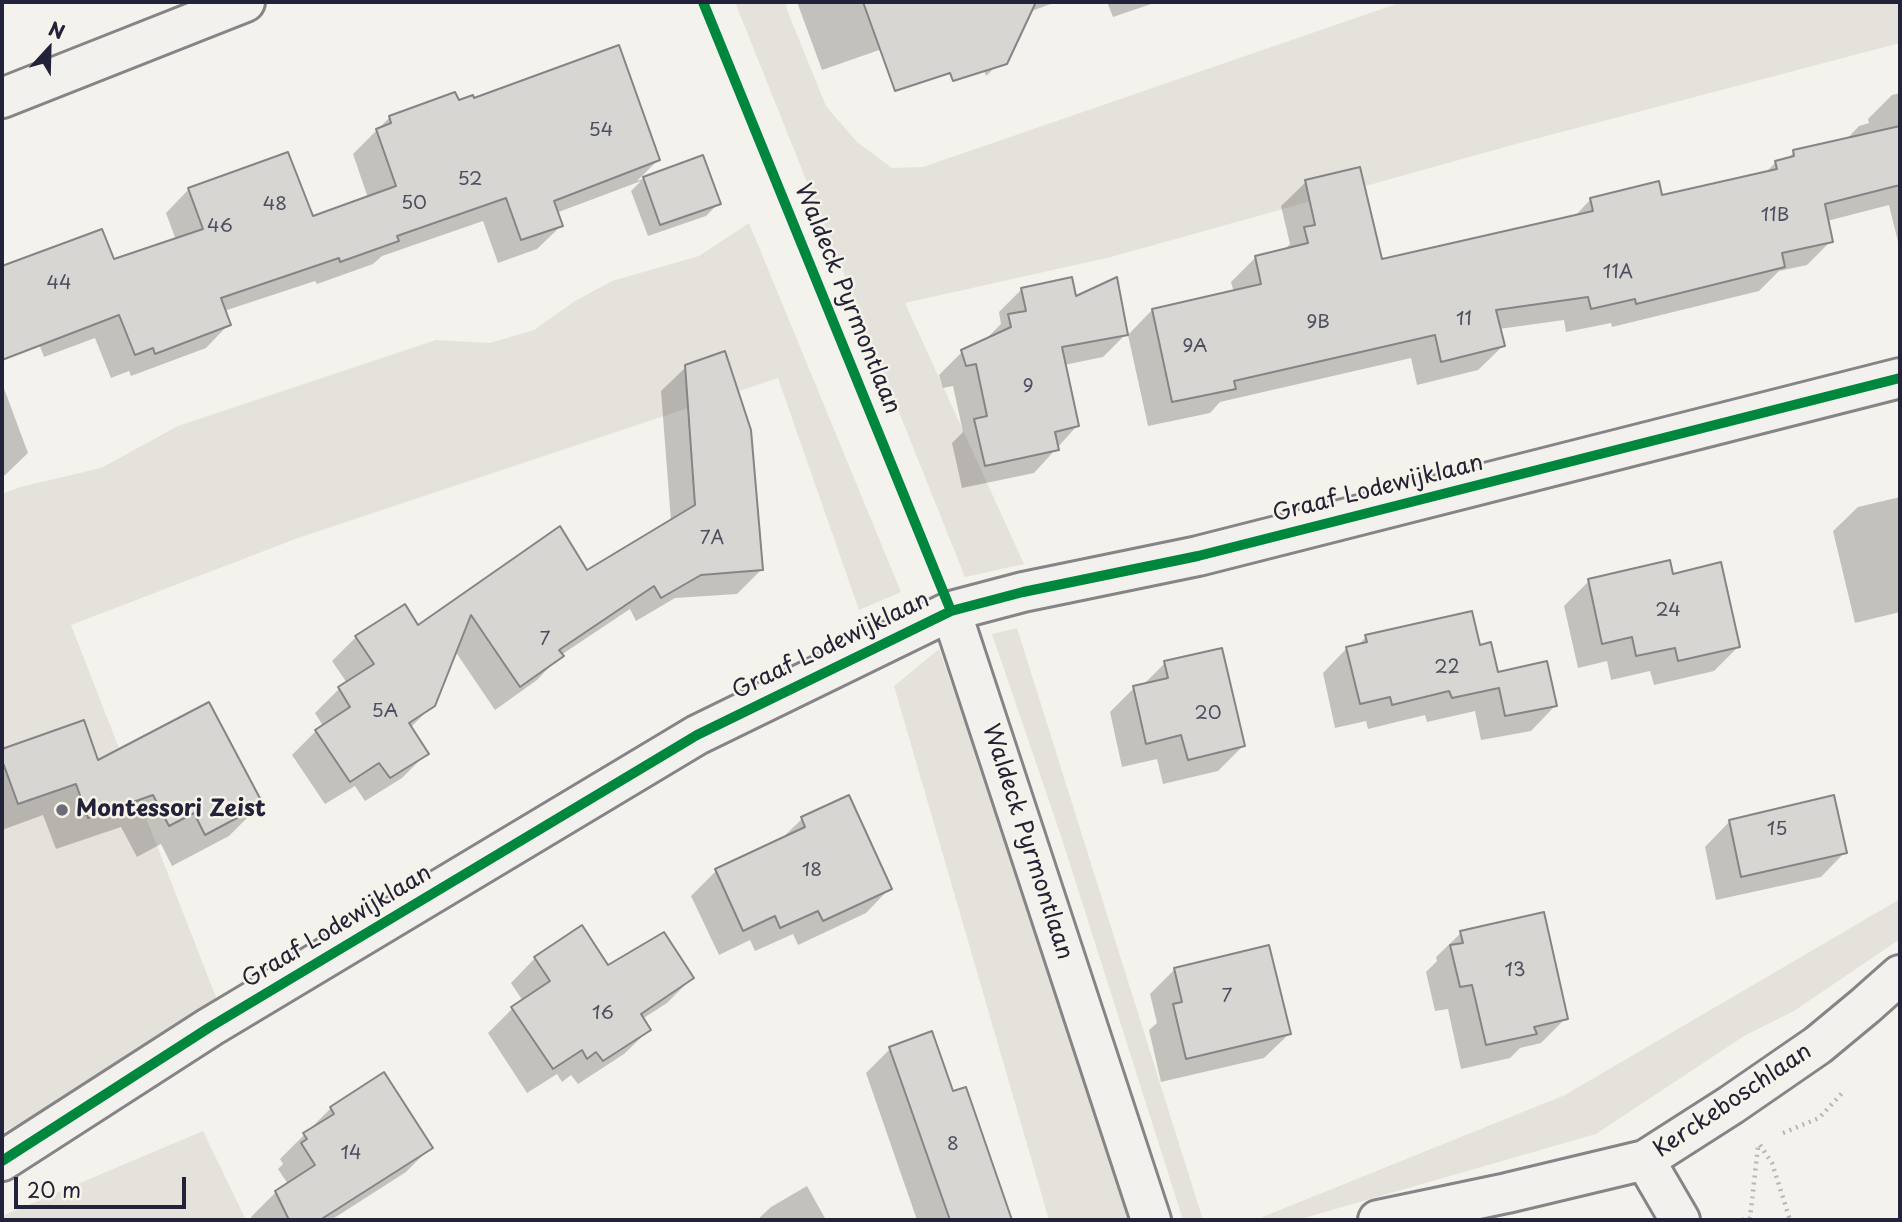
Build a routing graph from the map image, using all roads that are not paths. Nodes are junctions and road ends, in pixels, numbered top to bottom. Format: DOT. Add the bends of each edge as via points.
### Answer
graph roads {
  1 [pos="245,2"];
  2 [pos="2,98"];
  3 [pos="1900,379"];
  4 [pos="951,611"];
  5 [pos="1900,975"];
  6 [pos="1645,1160"];
  7 [pos="2,1161"];
  8 [pos="1150,1220"];
  9 [pos="1378,1220"];
  10 [pos="1680,1220"];
  1 -- 2 [label="street"];
  3 -- 4 [label="street, Graaf Lodewijklaan" via="1198,556"];
  4 -- 7 [label="street, Graaf Lodewijklaan" via="697,735 210,1027"];
  4 -- 8 [label="street, Waldeck Pyrmontlaan"];
  5 -- 6 [label="street, Kerckeboschlaan" via="1809,1051"];
  6 -- 9 [label="street, Kerckeboschlaan"];
  6 -- 10 [label="street"];
}
